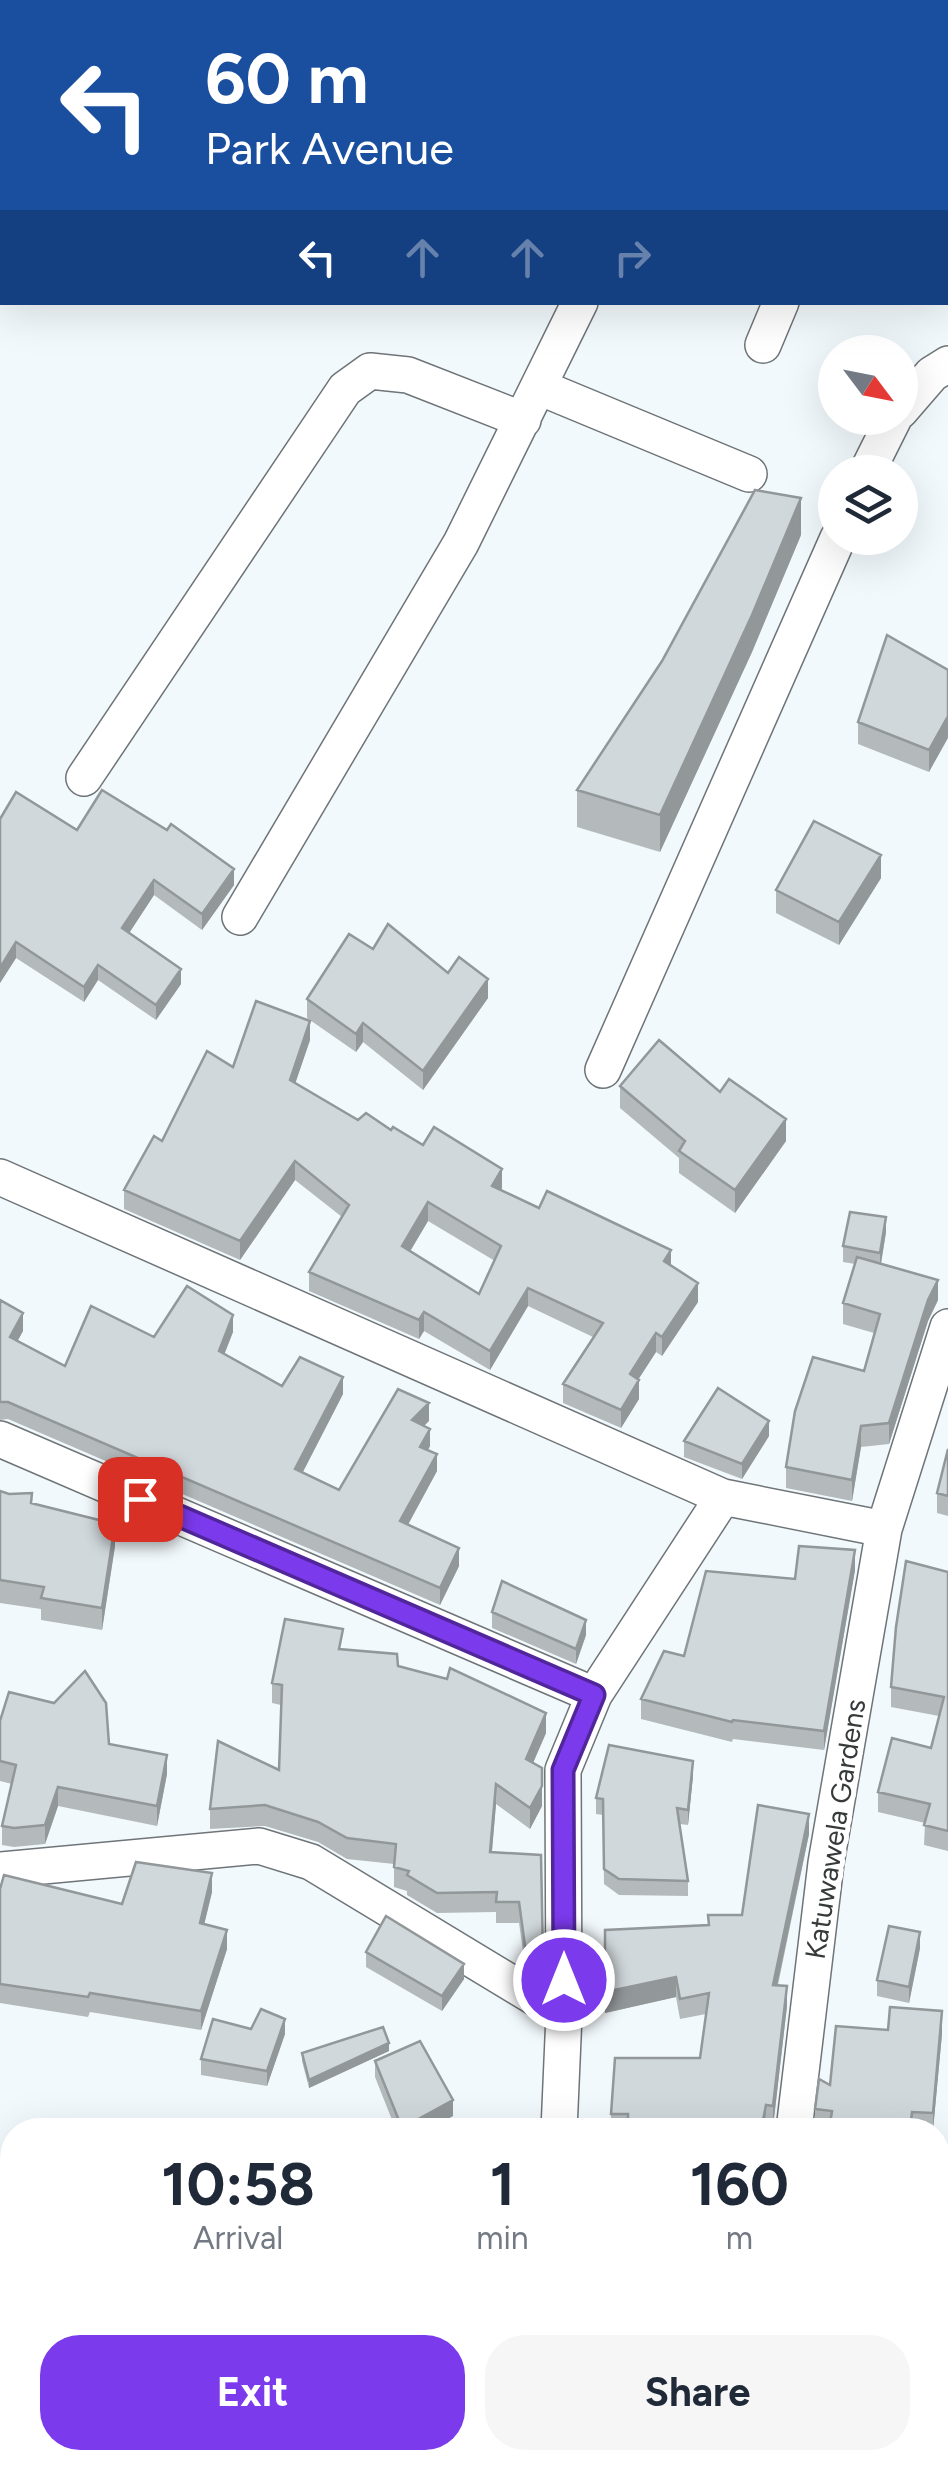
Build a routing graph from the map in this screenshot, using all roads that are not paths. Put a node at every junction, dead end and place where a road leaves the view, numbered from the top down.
1 (579, 305) edge
2 (780, 305) edge
3 (763, 345) dead end
4 (948, 364) edge
5 (539, 386) junction
6 (918, 390) edge
7 (524, 420) junction
8 (749, 474) dead end
9 (830, 555) edge
10 (84, 778) dead end
11 (240, 918) dead end
12 (603, 1070) dead end
13 (0, 1177) edge
14 (948, 1327) edge
15 (0, 1438) edge
16 (722, 1498) junction
17 (884, 1529) junction
18 (594, 1695) junction
19 (0, 1870) edge
20 (564, 2015) junction
21 (560, 2118) edge
22 (795, 2118) edge

1 - 5 street
2 - 3 street
4 - 6 street
5 - 7 street
5 - 8 street
7 - 10 street
7 - 11 street
9 - 12 street
13 - 16 street
14 - 17 street, Katuwawela Gardens
15 - 18 street
16 - 17 street
16 - 18 street
17 - 22 street, Katuwawela Gardens
18 - 20 street
19 - 20 street
20 - 21 street

